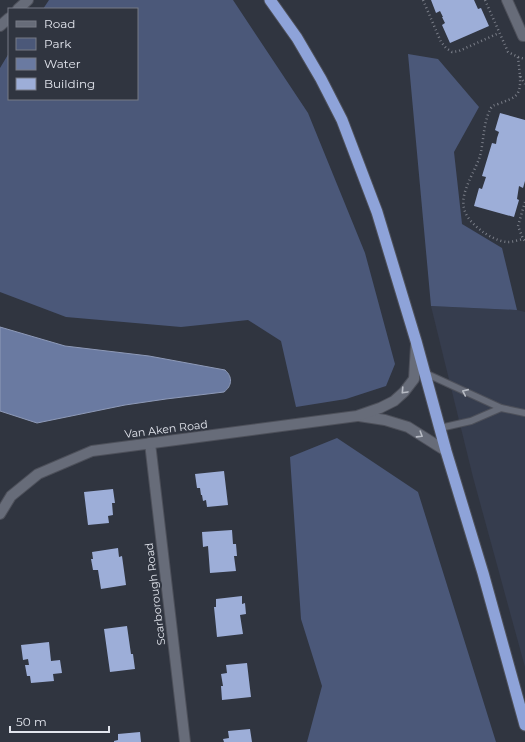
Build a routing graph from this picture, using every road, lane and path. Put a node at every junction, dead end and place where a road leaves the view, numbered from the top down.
1 (28, 0) edge
2 (270, 0) edge
3 (423, 0) edge
4 (485, 0) edge
5 (507, 0) edge
6 (19, 8) edge
7 (8, 19) edge
8 (0, 26) edge
9 (499, 33) junction
10 (525, 36) edge
11 (518, 57) junction
12 (525, 58) edge
13 (520, 76) junction
14 (525, 84) edge
15 (525, 202) edge
16 (524, 240) edge
17 (416, 341) junction
18 (425, 373) junction
19 (501, 408) junction
20 (525, 414) edge
21 (356, 416) junction
22 (440, 428) junction
23 (150, 443) junction
24 (446, 451) junction
25 (0, 514) edge
26 (525, 725) edge
27 (185, 742) edge

1 - 6 street
2 - 17 highway
3 - 9 path
4 - 9 path
5 - 10 street
7 - 8 street
9 - 11 path
11 - 12 path
11 - 13 path
13 - 14 path
13 - 16 path
15 - 16 path
17 - 18 highway
17 -> 21 street, Van Aken Road
19 -> 18 lane
18 - 22 highway
19 - 20 lane
19 - 22 lane
21 - 23 street, Van Aken Road
21 -> 24 street, Van Aken Road
22 - 24 highway
23 - 25 street, Van Aken Road
23 - 27 street, Scarborough Road
24 - 26 highway

